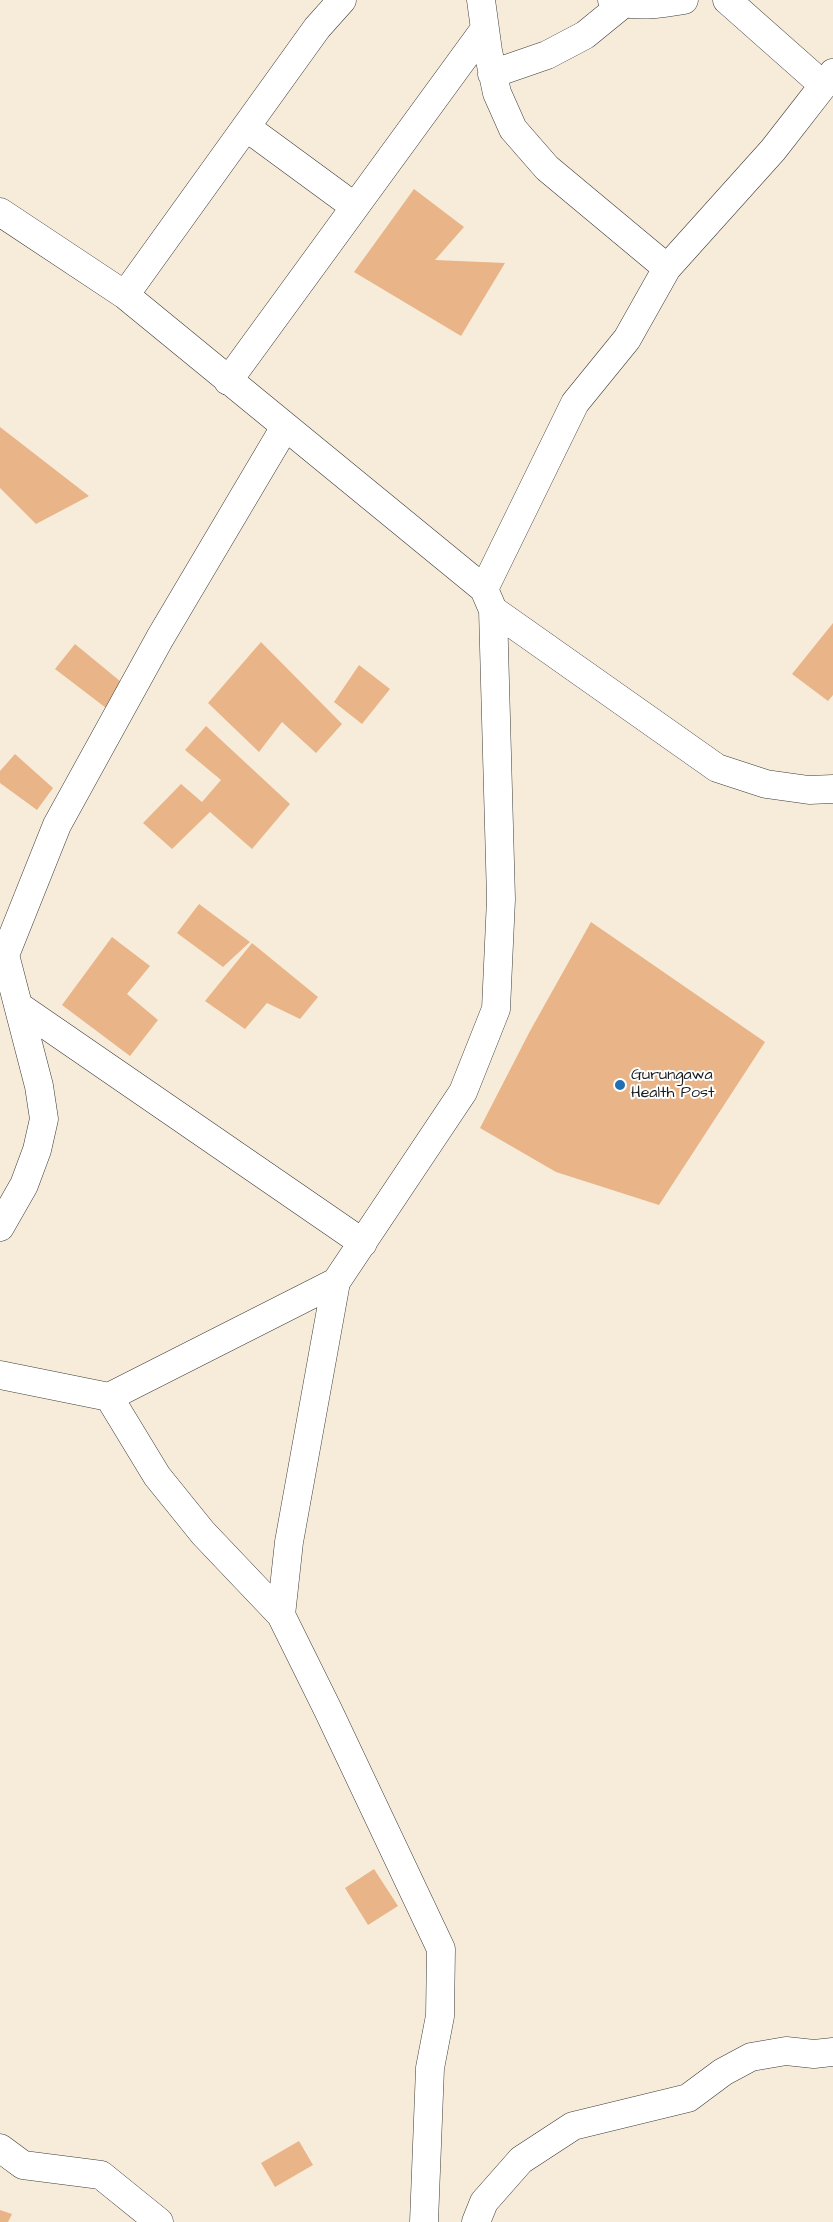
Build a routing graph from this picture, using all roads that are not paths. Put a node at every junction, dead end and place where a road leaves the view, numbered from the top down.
1 (342, 0) edge
2 (481, 0) edge
3 (727, 0) edge
4 (670, 1) edge
5 (618, 2) edge
6 (484, 30) junction
7 (492, 74) junction
8 (828, 79) edge
9 (246, 127) junction
10 (355, 207) junction
11 (0, 212) edge
12 (667, 268) junction
13 (125, 295) junction
14 (228, 381) junction
15 (285, 427) junction
16 (489, 600) junction
17 (833, 790) edge
18 (2, 953) edge
19 (20, 1007) junction
20 (0, 1227) edge
21 (363, 1243) junction
22 (336, 1282) junction
23 (0, 1375) edge
24 (109, 1397) junction
25 (281, 1615) junction
26 (833, 2052) edge
27 (0, 2148) edge
28 (159, 2222) edge
29 (424, 2222) edge
30 (476, 2222) edge

1 - 9 street
2 - 6 street
3 - 8 street
4 - 5 street
5 - 7 street
6 - 7 street
6 - 10 street
7 - 12 street
8 - 12 street
9 - 10 street
9 - 13 street
10 - 14 street
11 - 13 street
12 - 16 street
13 - 14 street
14 - 15 street
15 - 16 street
15 - 18 street
16 - 17 street
16 - 21 street
18 - 19 street
19 - 20 street
19 - 21 street
21 - 22 street
22 - 24 street
22 - 25 street
23 - 24 street
24 - 25 street
25 - 29 street
26 - 30 street
27 - 28 street

